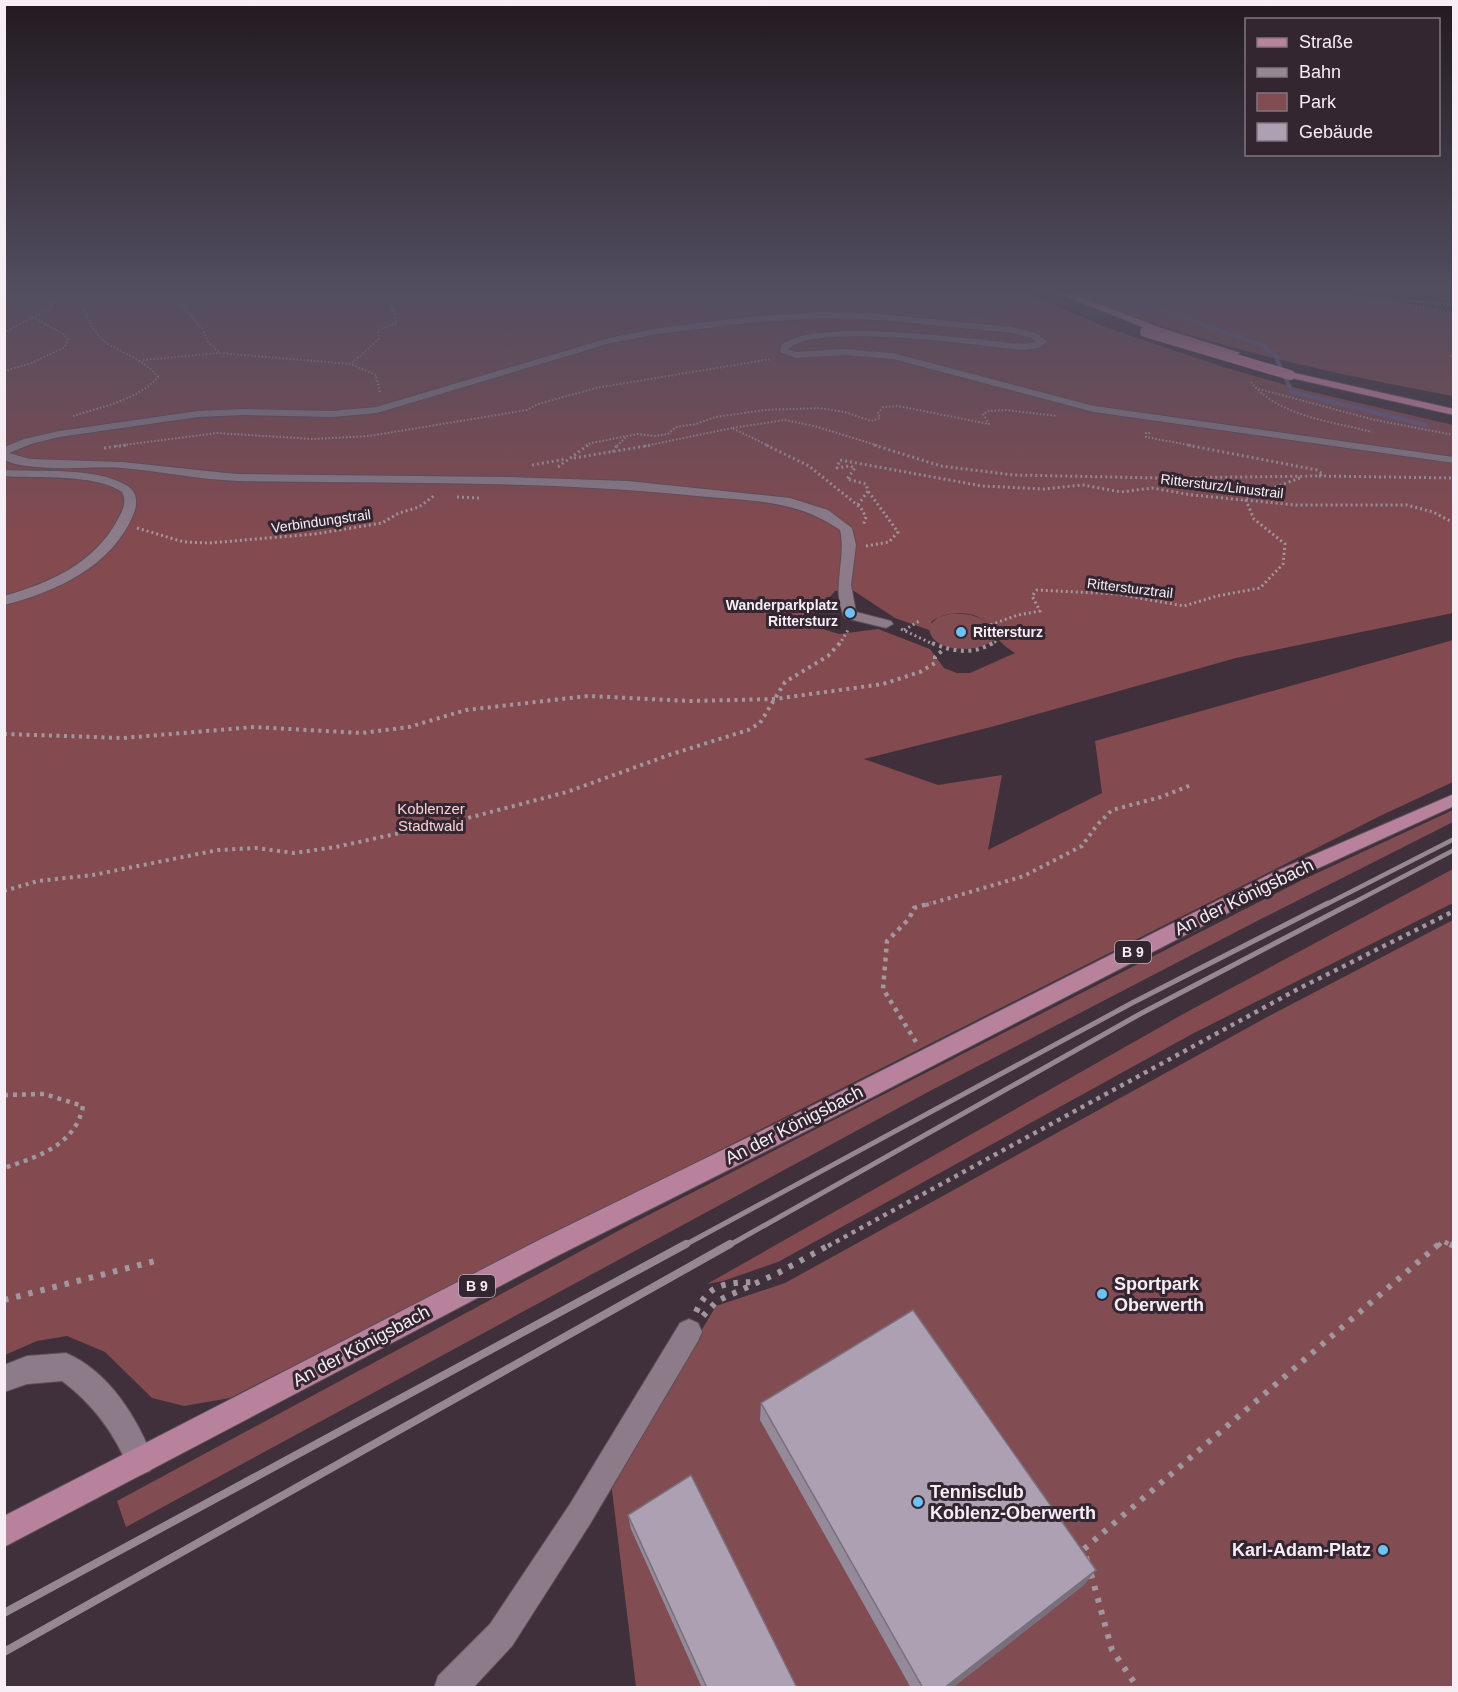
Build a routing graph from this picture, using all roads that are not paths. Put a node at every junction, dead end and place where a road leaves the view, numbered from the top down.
1 (504, 373) edge
2 (957, 373) edge
3 (1284, 373) edge
4 (1314, 373) edge
5 (1454, 404) edge
6 (1454, 412) edge
7 (4, 453) edge
8 (1454, 460) edge
9 (4, 472) edge
10 (4, 601) edge
11 (886, 624) dead end
12 (1454, 799) edge
13 (688, 1332) road end
14 (4, 1379) edge
15 (140, 1461) junction
16 (4, 1532) edge
17 (450, 1688) edge

1 - 7 street
2 - 8 street
3 - 6 highway, bridge
4 - 5 highway
7 - 11 street
9 - 10 street
12 - 15 main road, An der Königsbach / B 9
13 - 17 street
14 - 15 street
15 - 16 main road, An der Königsbach / B 9

